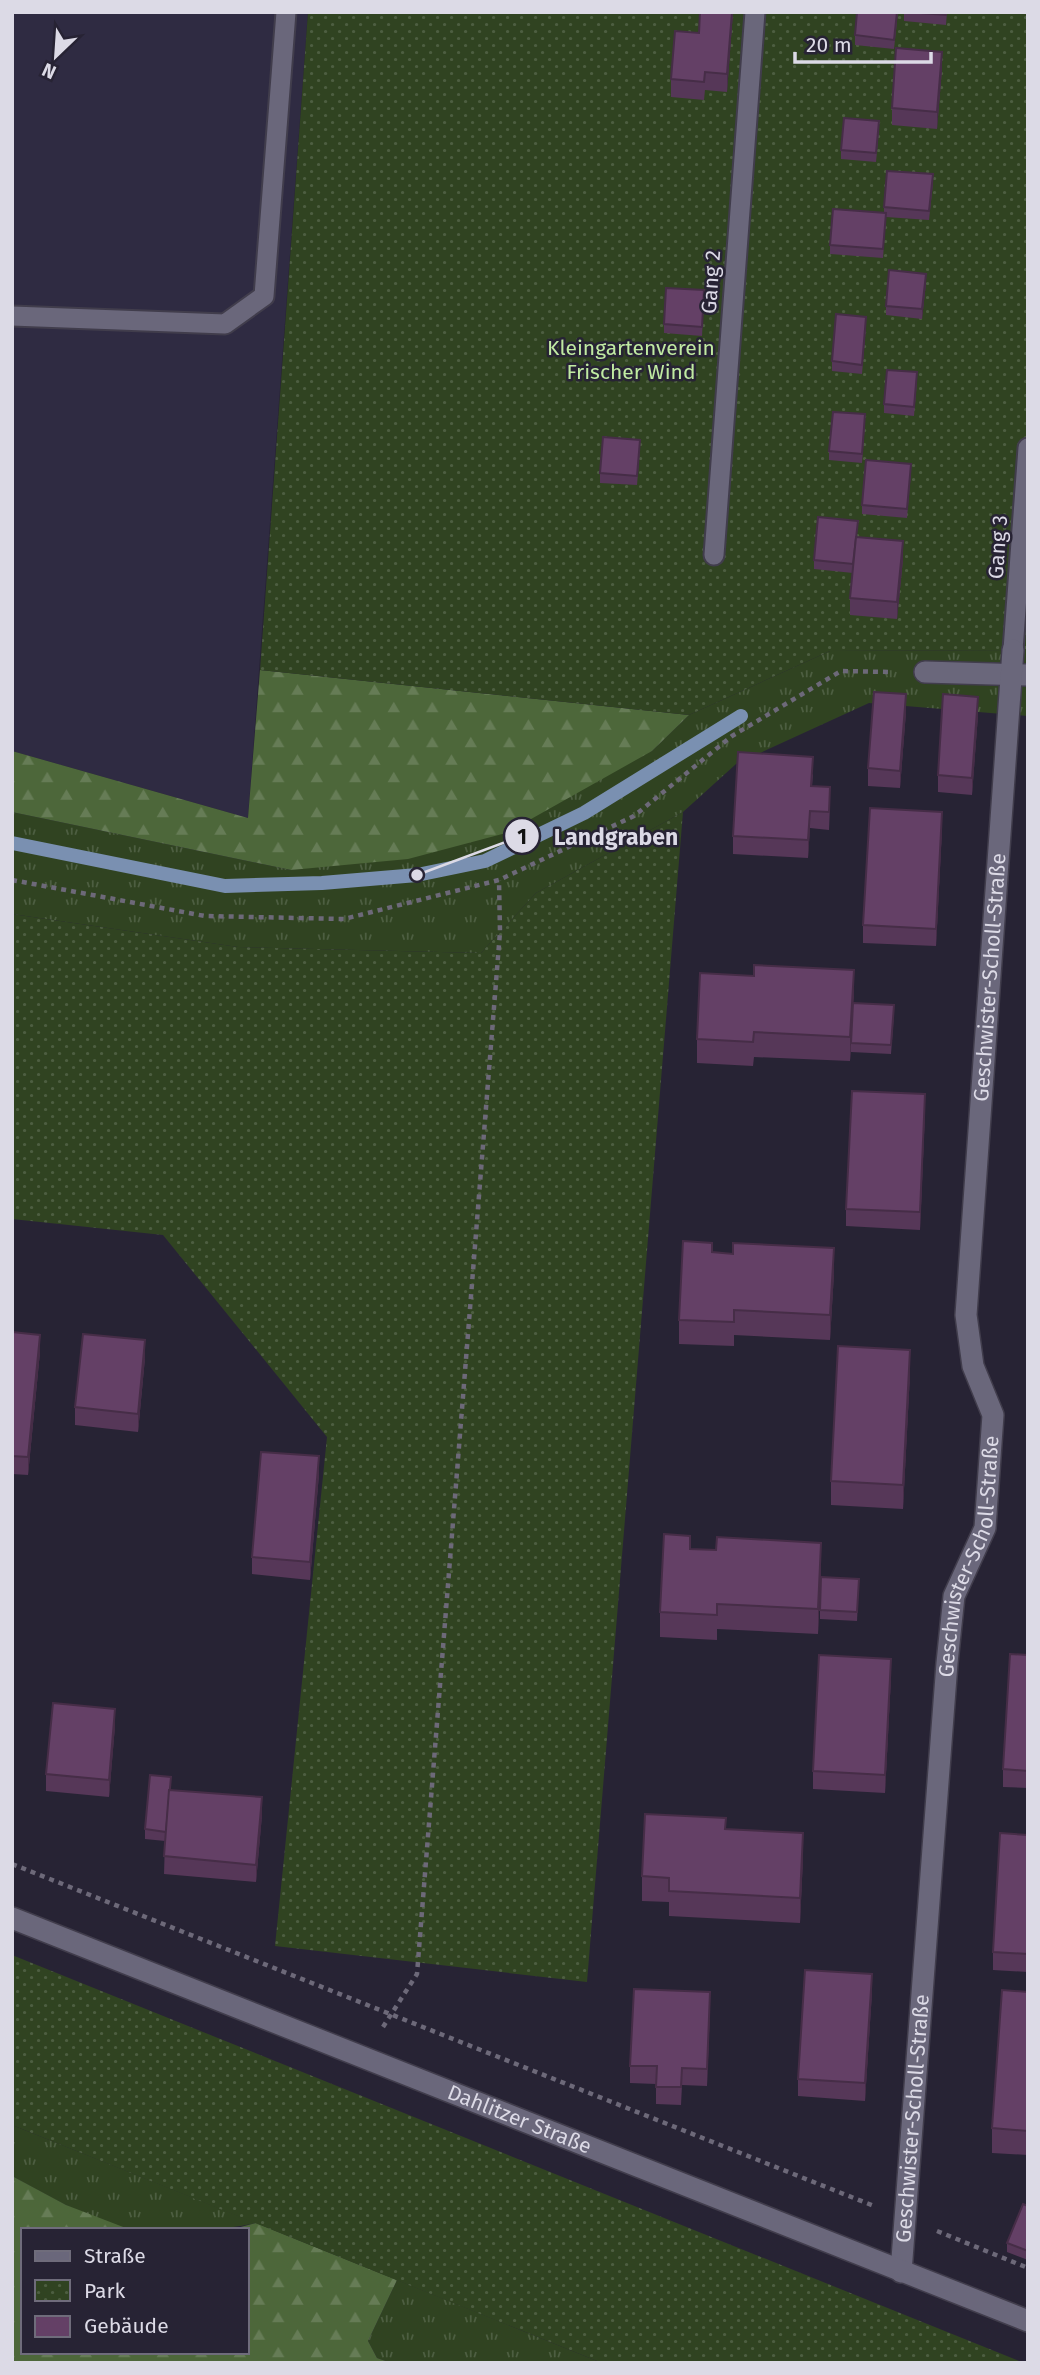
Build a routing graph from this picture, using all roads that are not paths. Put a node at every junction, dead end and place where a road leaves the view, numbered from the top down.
1 (286, 12) edge
2 (755, 12) edge
3 (12, 316) edge
4 (1028, 448) edge
5 (713, 555) dead end
6 (1013, 650) joint
7 (925, 672) road end
8 (1019, 676) edge
9 (12, 1918) edge
10 (901, 2272) junction
11 (1028, 2321) edge

1 - 3 lane
2 - 5 lane, Gang 2
4 - 6 lane, Gang 3
6 - 8 street, Geschwister-Scholl-Straße
7 - 8 street
8 - 10 street, Geschwister-Scholl-Straße
9 - 10 street, Dahlitzer Straße
10 - 11 street, Dahlitzer Straße

